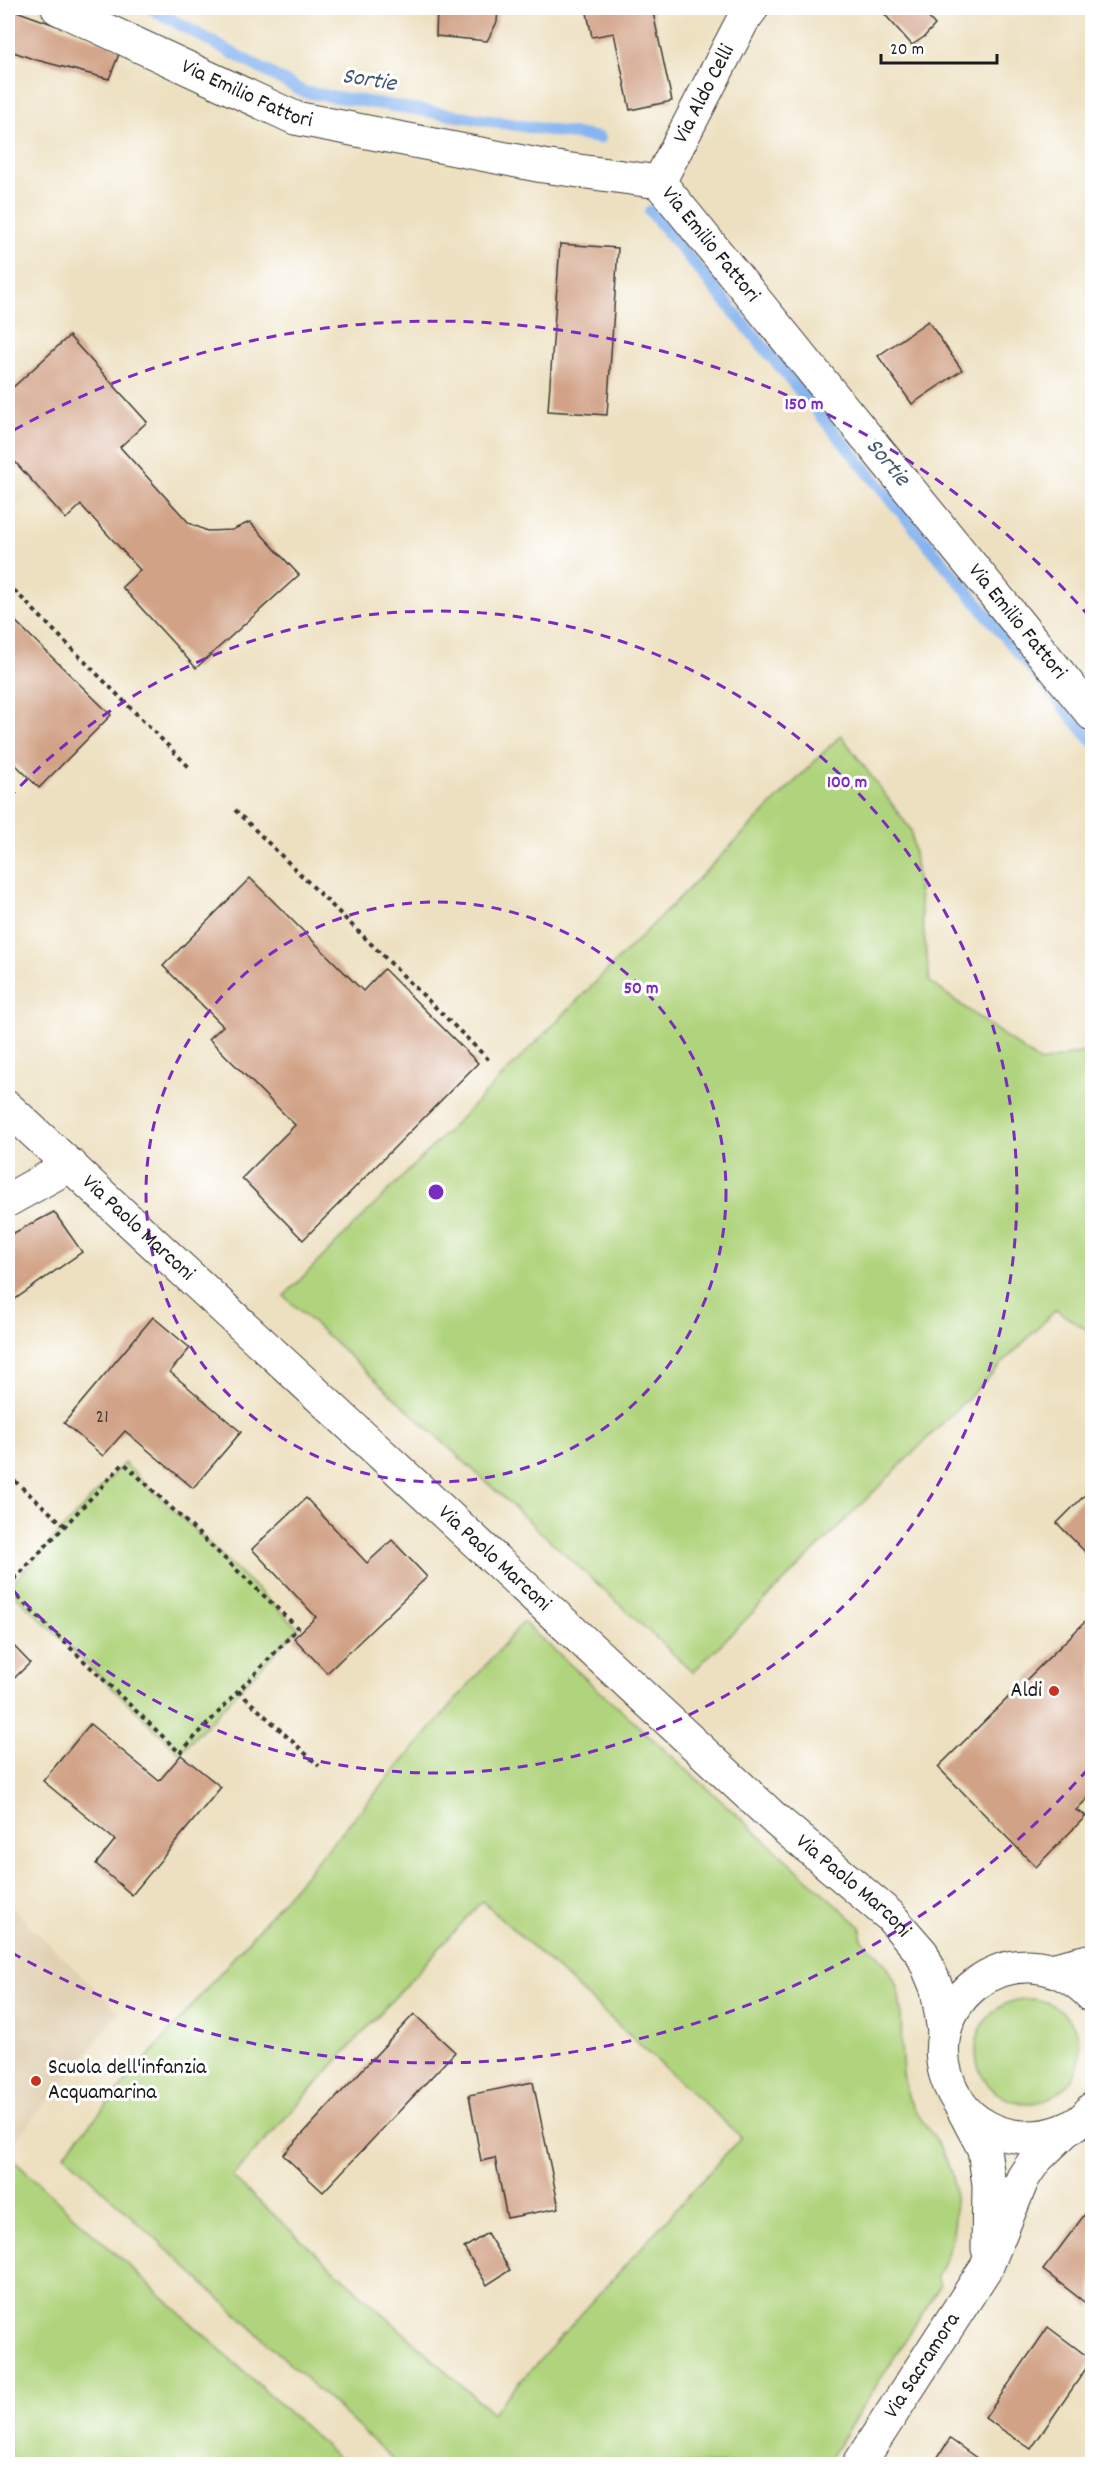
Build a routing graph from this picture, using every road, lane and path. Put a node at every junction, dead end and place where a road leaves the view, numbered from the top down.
1 (58, 8) edge
2 (752, 8) edge
3 (659, 182) junction
4 (8, 584) edge
5 (1092, 714) edge
6 (189, 767) dead end
7 (235, 810) dead end
8 (491, 1062) dead end
9 (8, 1108) edge
10 (71, 1165) junction
11 (8, 1200) edge
12 (8, 1475) edge
13 (64, 1525) junction
14 (8, 1587) edge
15 (238, 1691) junction
16 (319, 1766) dead end
17 (1092, 1960) edge
18 (1055, 1969) junction
19 (1092, 1996) edge
20 (944, 2031) junction
21 (961, 2106) junction
22 (1092, 2109) edge
23 (1079, 2130) edge
24 (987, 2266) junction
25 (859, 2464) edge

1 - 3 street, Via Emilio Fattori
2 - 3 street, Via Aldo Celli
3 - 5 street, Via Emilio Fattori
4 - 6 path
7 - 8 path
9 - 10 street, Via Paolo Marconi
10 - 11 street
10 - 20 street, Via Paolo Marconi
12 - 13 path
13 - 14 path
13 - 15 path
14 - 15 path
15 - 16 path
17 - 18 street
18 - 19 street
18 - 20 street
20 - 21 street
21 - 23 street
21 - 24 street
22 - 23 street, Via Sacramora
23 - 24 street, Via Sacramora
24 - 25 street, Via Sacramora

